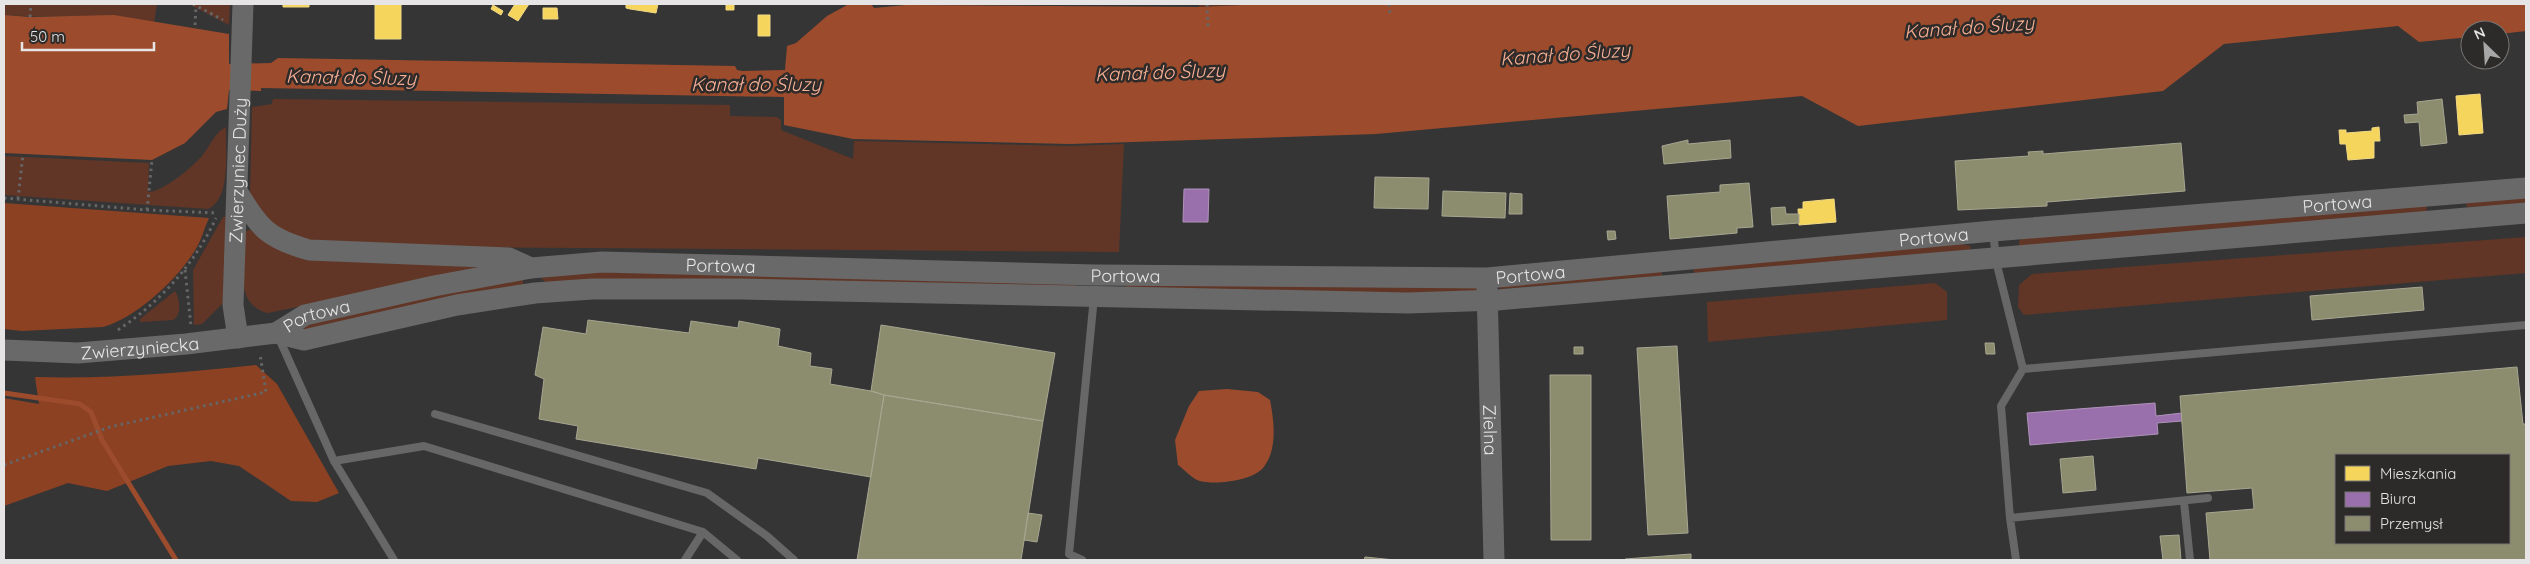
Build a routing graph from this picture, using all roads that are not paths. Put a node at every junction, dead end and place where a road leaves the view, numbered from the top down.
1 (242, 4) edge
2 (2526, 188) edge
3 (238, 193) junction
4 (2447, 195) junction
5 (2526, 212) edge
6 (2449, 219) junction
7 (1993, 231) junction
8 (1996, 259) junction
9 (1675, 260) junction
10 (531, 268) junction
11 (1487, 278) junction
12 (1677, 285) junction
13 (1094, 286) junction
14 (535, 293) junction
15 (1488, 301) junction
16 (2526, 325) edge
17 (276, 333) junction
18 (238, 338) junction
19 (4, 350) edge
20 (2023, 369) junction
21 (435, 414) dead end
22 (334, 461) junction
23 (2208, 498) dead end
24 (2184, 502) junction
25 (2010, 518) junction
26 (703, 532) junction
27 (394, 560) edge
28 (685, 560) edge
29 (737, 560) edge
30 (794, 560) edge
31 (1082, 560) edge
32 (1494, 560) edge
33 (2016, 560) edge
34 (2190, 560) edge

1 - 3 street, Zwierzyniec Duży
2 - 4 street, Portowa
3 - 10 street
3 - 18 street, Zwierzyniec Duży
4 - 6 street
4 - 7 street, Portowa
5 - 6 street, Portowa
6 - 8 street, Portowa
7 - 8 lane
7 - 9 street, Portowa
8 - 12 street, Portowa
8 - 20 lane
9 - 11 street, Portowa
9 - 12 street
10 - 13 street, Portowa
10 - 14 street
10 - 17 street, Portowa
11 - 13 street, Portowa
11 - 15 street, Zielna
12 - 15 street, Portowa
13 - 14 street, Portowa
13 - 15 street, Portowa
13 - 31 lane
14 - 17 street, Portowa
15 - 32 street, Zielna
16 - 20 lane
17 - 18 street, Zwierzyniecka
17 - 22 lane
18 - 19 street, Zwierzyniecka
20 - 25 lane
21 - 30 lane
22 - 26 lane
22 - 27 lane
23 - 24 lane
24 - 25 lane
24 - 34 lane
25 - 33 lane
26 - 28 lane
26 - 29 lane

